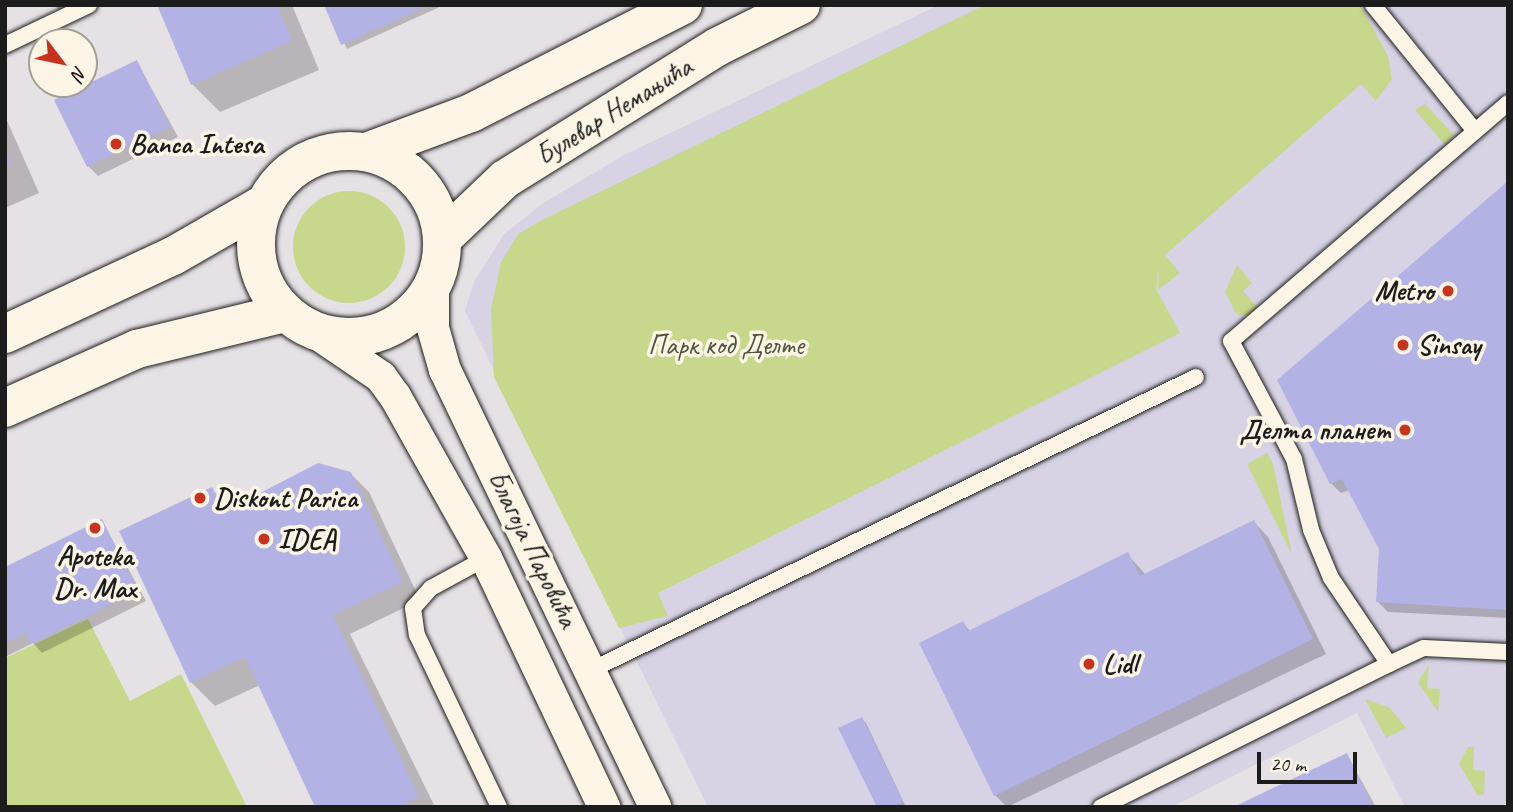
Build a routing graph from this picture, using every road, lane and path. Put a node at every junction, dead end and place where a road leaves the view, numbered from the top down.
1 (89, 5) edge
2 (683, 5) edge
3 (801, 5) edge
4 (1373, 5) edge
5 (642, 14) edge
6 (5, 45) edge
7 (1508, 103) edge
8 (1475, 131) junction
9 (366, 152) junction
10 (265, 203) junction
11 (442, 239) junction
12 (433, 286) junction
13 (300, 323) junction
14 (5, 334) edge
15 (1196, 377) dead end
16 (5, 408) edge
17 (486, 558) junction
18 (1508, 652) edge
19 (1389, 664) junction
20 (591, 670) junction
21 (499, 807) edge
22 (604, 807) edge
23 (655, 807) edge
24 (1101, 807) edge

1 - 6 lane
2 - 5 street, Булевар Немањића
3 - 11 street, Булевар Немањића
4 - 8 lane
5 - 9 street, Булевар Немањића
7 - 8 lane
8 - 19 lane
9 - 10 street
9 - 11 street
10 - 13 street
10 - 14 street
11 - 12 street
12 - 13 street
12 - 20 street, Благоја Паровића
13 - 16 street
13 - 17 street, Благоја Паровића
15 - 20 lane
17 - 21 lane
17 - 22 street, Благоја Паровића
18 - 19 lane
19 - 24 lane
20 - 23 street, Благоја Паровића

